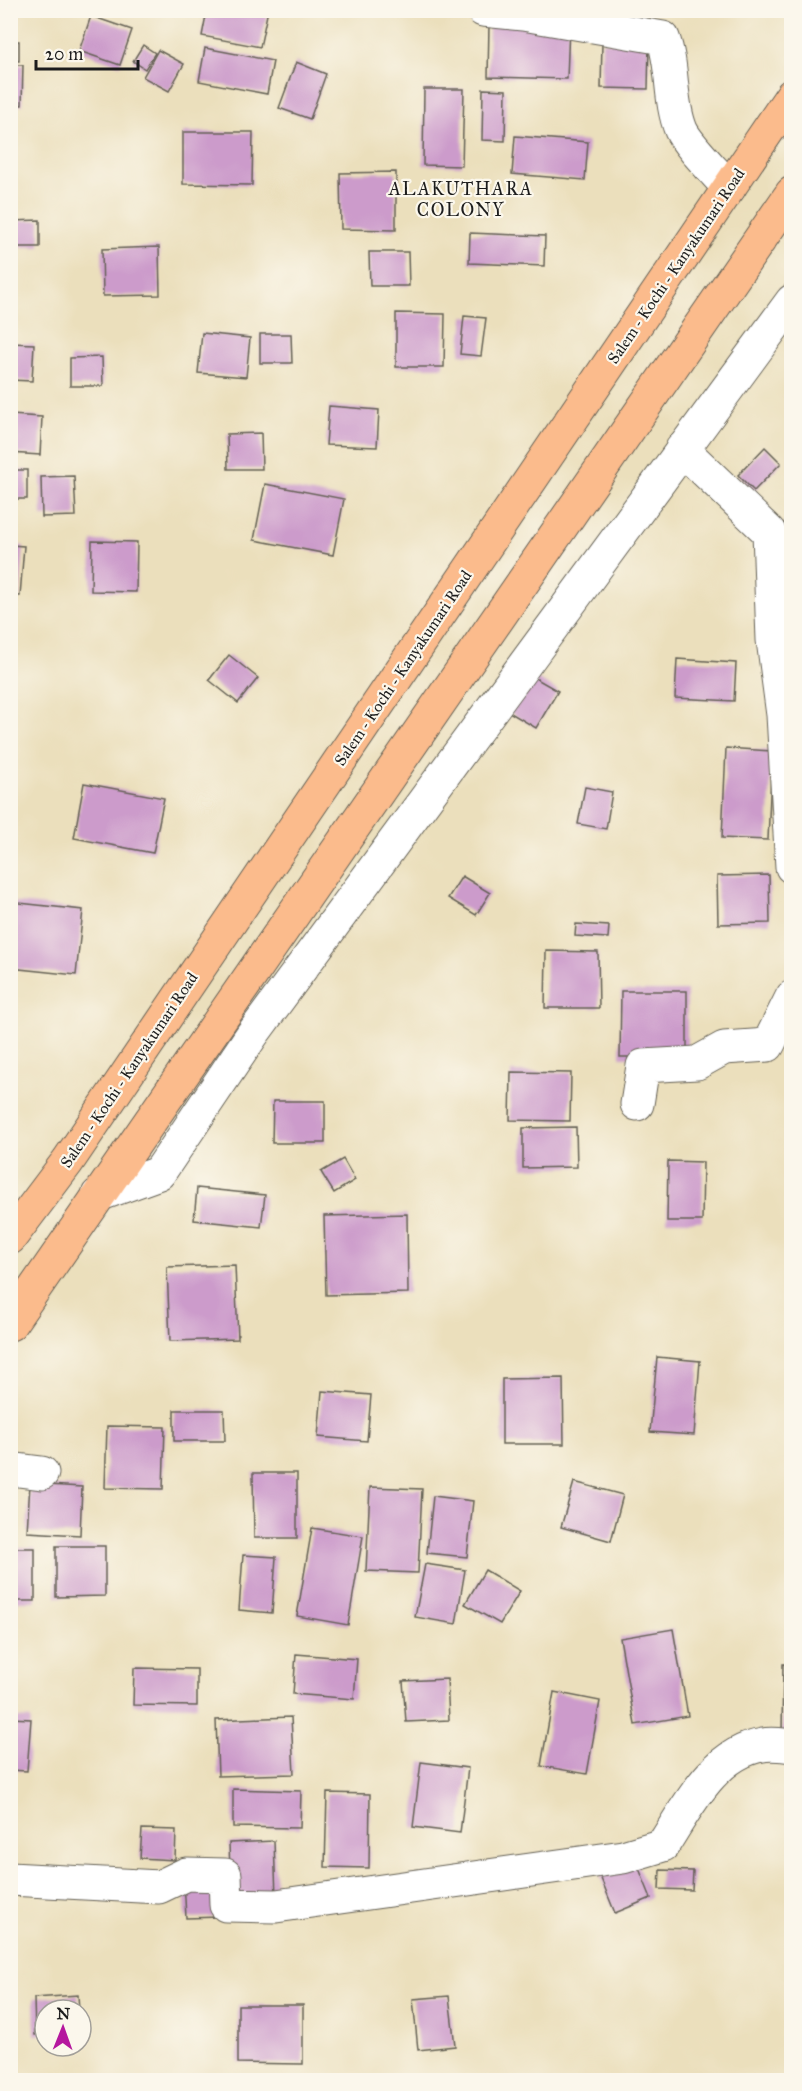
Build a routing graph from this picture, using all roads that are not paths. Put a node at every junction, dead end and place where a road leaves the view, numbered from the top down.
1 (483, 10) edge
2 (792, 95) edge
3 (729, 188) junction
4 (792, 193) edge
5 (792, 302) edge
6 (682, 448) junction
7 (792, 867) edge
8 (792, 997) edge
9 (637, 1104) dead end
10 (98, 1196) junction
11 (10, 1238) edge
12 (10, 1324) edge
13 (10, 1469) edge
14 (42, 1473) dead end
15 (792, 1746) edge
16 (10, 1879) edge

1 - 3 street
2 - 3 highway, Salem - Kochi - Kanyakumari Road
3 - 11 highway, Salem - Kochi - Kanyakumari Road
4 - 10 highway
5 - 6 street
6 - 7 street
6 - 10 street
8 - 9 street
10 - 12 highway
13 - 14 street
15 - 16 street

